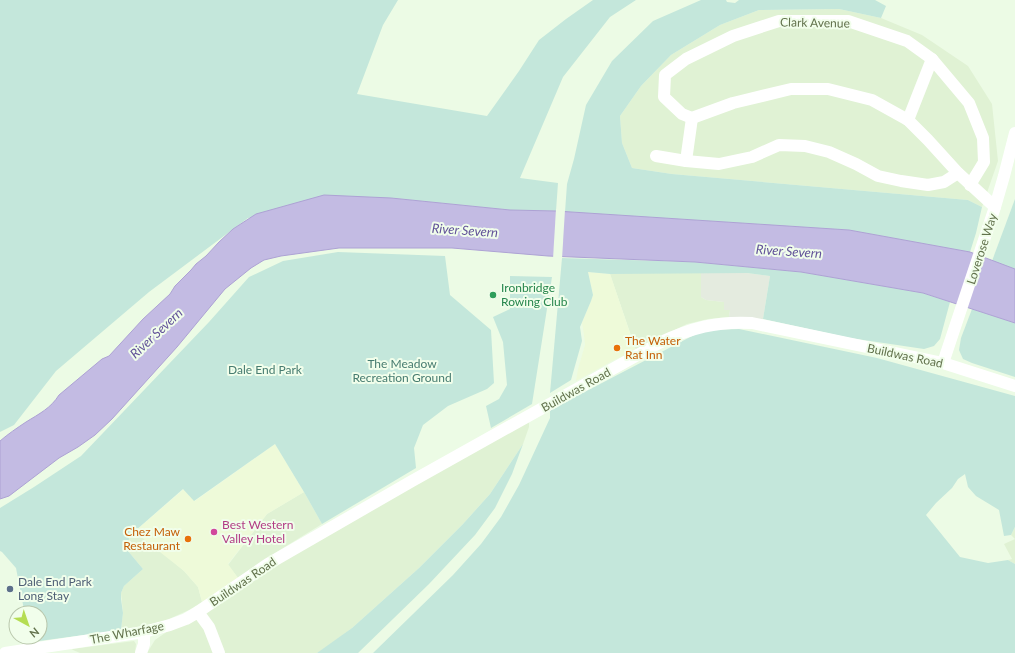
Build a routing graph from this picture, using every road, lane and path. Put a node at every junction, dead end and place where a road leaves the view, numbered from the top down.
1 (932, 59) junction
2 (692, 118) junction
3 (908, 120) junction
4 (1015, 133) edge
5 (656, 156) dead end
6 (686, 161) junction
7 (958, 173) junction
8 (970, 185) junction
9 (995, 207) junction
10 (943, 363) junction
11 (1015, 386) edge
12 (198, 612) junction
13 (144, 632) junction
14 (5, 653) edge
15 (141, 653) edge
16 (219, 653) edge

1 - 2 street, Clark Avenue
1 - 3 street
1 - 8 street, Clark Avenue
2 - 3 street
2 - 6 street
3 - 7 street
4 - 9 street, Loverose Way
5 - 6 street
6 - 7 street
7 - 8 street
8 - 9 street
9 - 10 street, Loverose Way
10 - 11 street, Buildwas Road
10 - 12 street, Buildwas Road
12 - 13 street, The Wharfage
12 - 16 street
13 - 14 street, The Wharfage
13 - 15 street

